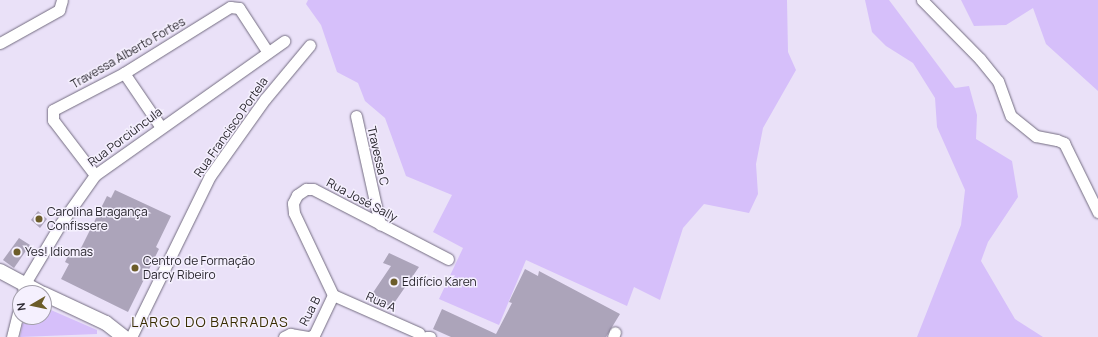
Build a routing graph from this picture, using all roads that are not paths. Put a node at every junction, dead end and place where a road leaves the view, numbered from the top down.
1 (62, 0) edge
2 (922, 0) edge
3 (284, 41) dead end
4 (0, 42) edge
5 (310, 45) dead end
6 (267, 52) junction
7 (124, 73) junction
8 (356, 116) dead end
9 (160, 126) junction
10 (94, 175) junction
11 (1098, 212) edge
12 (380, 224) junction
13 (448, 259) dead end
14 (0, 271) edge
15 (19, 285) edge
16 (26, 285) edge
17 (333, 295) junction
18 (52, 298) edge
19 (15, 325) edge
20 (425, 336) edge
21 (12, 337) edge
22 (124, 337) edge
23 (131, 337) edge
24 (284, 337) edge
25 (308, 337) edge

1 - 4 street
2 - 11 street
3 - 6 street, Rua Porciúncula
5 - 23 street, Rua Francisco Portela
6 - 7 street, Travessa Alberto Fortes
6 - 9 street, Rua Porciúncula
7 - 9 street
7 - 10 street, Travessa Alberto Fortes
8 - 12 street, Travessa C
9 - 10 street, Rua Porciúncula
10 - 16 street, Rua Porciúncula
12 - 13 street, Rua José Sally
12 - 17 street, Rua José Sally
14 - 15 main road
17 - 20 street, Rua A
17 - 25 street, Rua B
18 - 22 main road
19 - 21 street
24 - 25 street, Rua B

